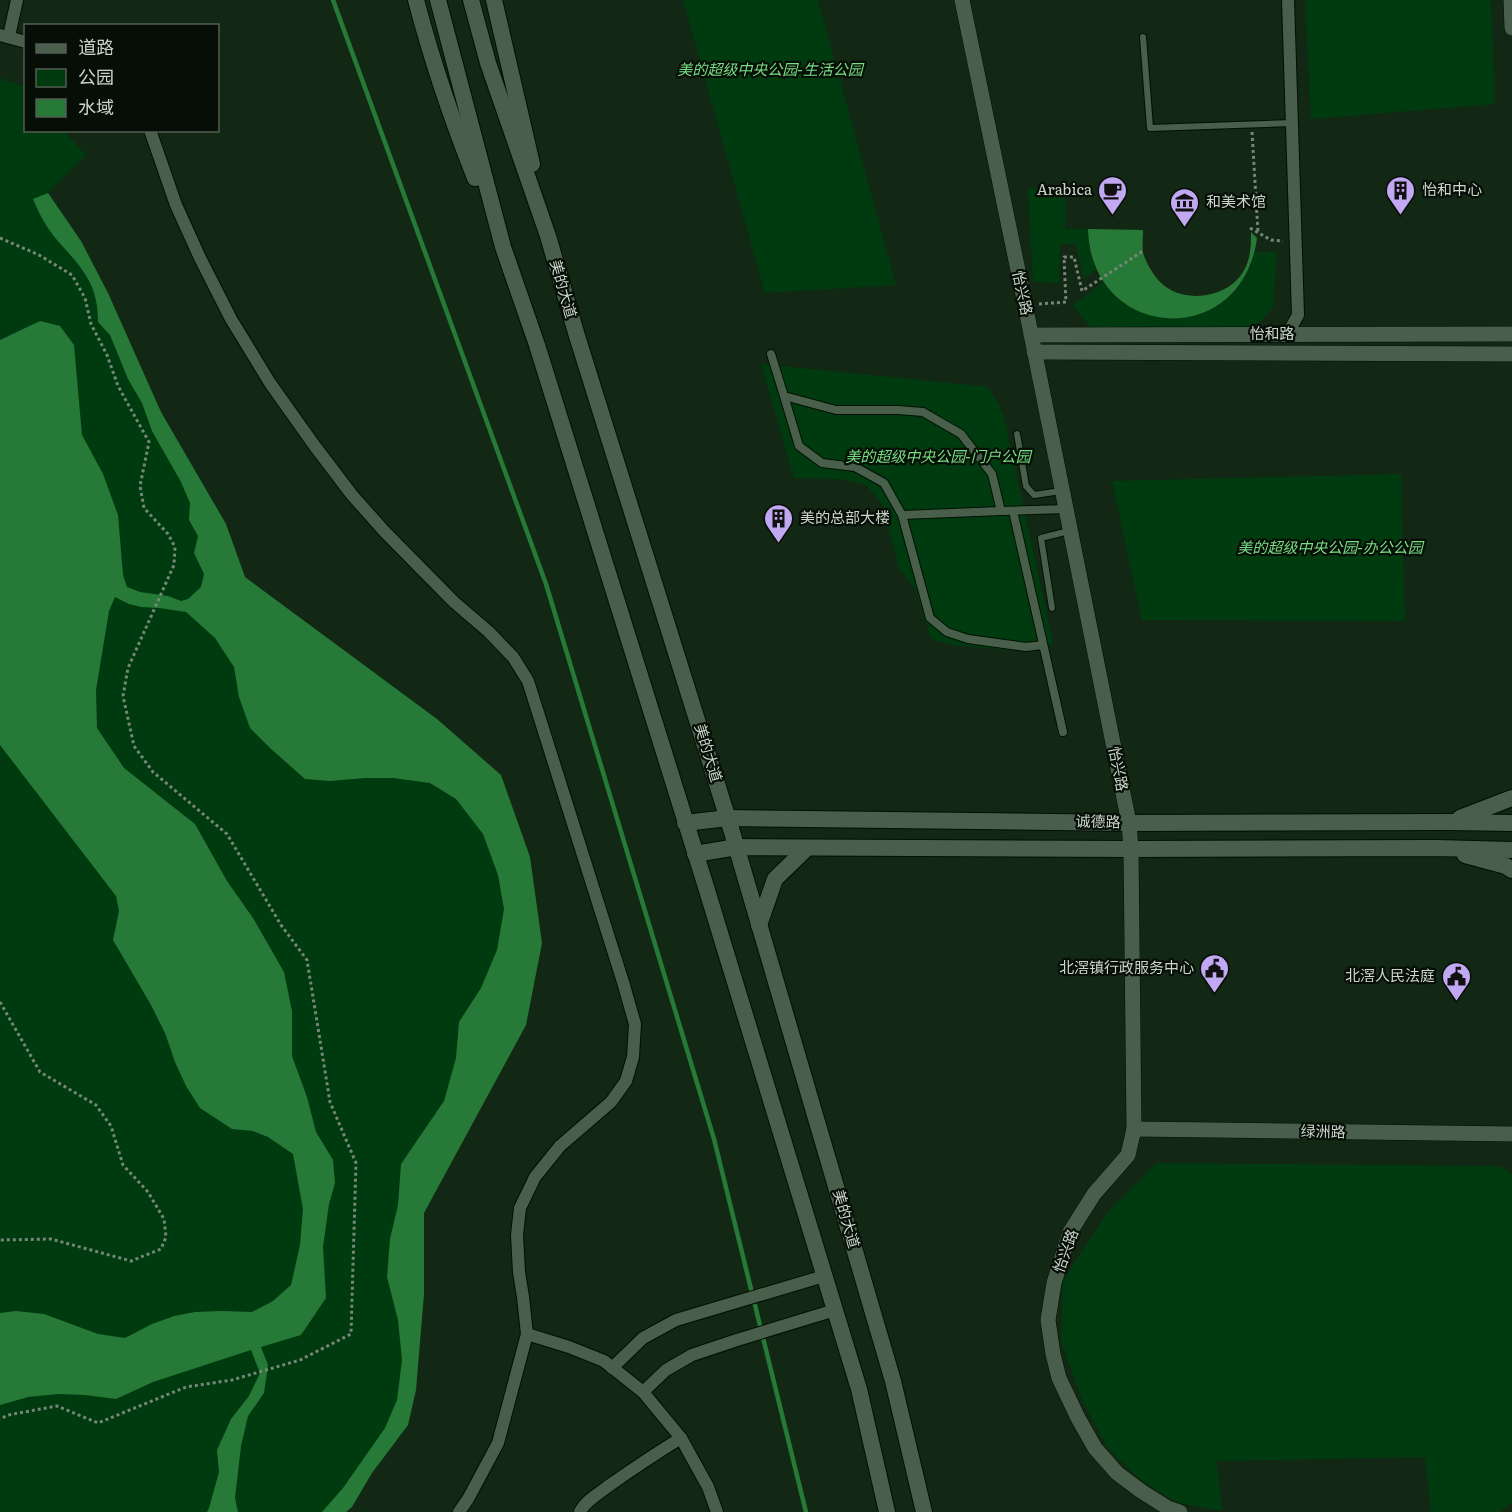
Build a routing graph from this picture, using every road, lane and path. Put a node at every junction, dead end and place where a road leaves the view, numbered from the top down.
1 (17, 0) edge
2 (416, 0) edge
3 (438, 0) edge
4 (471, 0) edge
5 (494, 0) edge
6 (962, 0) edge
7 (1288, 0) edge
8 (1511, 0) edge
9 (1512, 28) edge
10 (4, 36) edge
11 (1143, 38) dead end
12 (24, 41) edge
13 (1292, 123) junction
14 (1251, 124) junction
15 (151, 132) edge
16 (1250, 228) dead end
17 (1258, 232) junction
18 (548, 236) junction
19 (0, 238) edge
20 (1296, 242) junction
21 (502, 247) junction
22 (1143, 251) dead end
23 (1025, 304) junction
24 (1298, 315) junction
25 (1288, 333) junction
26 (1314, 334) junction
27 (1512, 334) edge
28 (1031, 335) junction
29 (1034, 352) junction
30 (771, 354) dead end
31 (1512, 354) edge
32 (784, 396) junction
33 (1017, 434) dead end
34 (1062, 491) junction
35 (1066, 509) junction
36 (1000, 511) junction
37 (1013, 511) junction
38 (902, 515) junction
39 (1070, 531) junction
40 (1052, 608) dead end
41 (1042, 645) junction
42 (1063, 732) dead end
43 (1512, 798) edge
44 (728, 818) junction
45 (685, 822) junction
46 (1450, 822) junction
47 (1129, 823) junction
48 (1512, 823) edge
49 (737, 847) junction
50 (807, 848) junction
51 (1436, 848) junction
52 (1131, 849) junction
53 (1512, 850) edge
54 (695, 854) junction
55 (1512, 870) edge
56 (759, 925) junction
57 (0, 1002) edge
58 (1134, 1129) junction
59 (1512, 1134) edge
60 (0, 1240) edge
61 (824, 1276) junction
62 (835, 1310) junction
63 (527, 1334) junction
64 (612, 1368) junction
65 (643, 1392) junction
66 (0, 1419) edge
67 (681, 1438) junction
68 (459, 1512) edge
69 (579, 1512) edge
70 (717, 1512) edge
71 (887, 1512) edge
72 (924, 1512) edge
73 (1180, 1512) edge

1 - 10 street
2 - 21 main road
3 - 21 main road
4 - 18 main road, 美的大道
5 - 18 main road
6 - 23 street, 怡兴路
7 - 13 street
8 - 9 street
10 - 12 street
11 - 14 lane
13 - 14 lane
13 - 20 street
14 - 17 path
15 - 63 street
16 - 17 path
17 - 20 path
18 - 44 main road, 美的大道
19 - 66 path
20 - 24 street
21 - 45 main road
22 - 23 path
23 - 28 street, 怡兴路
24 - 25 street
24 - 26 street
25 - 26 street, 怡和路
25 - 28 street, 怡和路
26 - 27 street, 怡和路
28 - 29 street, 怡兴路
29 - 31 street, 怡和路
29 - 34 street, 怡兴路
30 - 32 street
32 - 36 street
32 - 38 street
33 - 34 lane
34 - 35 street, 怡兴路
35 - 37 street
35 - 39 street, 怡兴路
36 - 37 street
36 - 38 street
37 - 41 street
38 - 41 street
39 - 40 lane
39 - 47 street, 怡兴路
41 - 42 street
43 - 46 main road
44 - 45 main road, 诚德路
44 - 47 main road, 诚德路
44 - 49 main road, 美的大道
45 - 54 main road
46 - 47 main road, 诚德路
46 - 48 main road, 诚德路
47 - 52 street, 怡兴路
49 - 50 main road, 诚德路
49 - 54 main road, 诚德路
49 - 56 main road, 美的大道
50 - 52 main road, 诚德路
50 - 56 main road
51 - 52 main road, 诚德路
51 - 53 main road, 诚德路
51 - 55 main road
52 - 58 street, 怡兴路
54 - 61 main road
56 - 72 main road, 美的大道
57 - 60 path
58 - 59 street, 绿洲路
58 - 73 street, 怡兴路
61 - 62 main road
61 - 64 street
62 - 65 street
62 - 71 main road
63 - 64 street
63 - 68 street
64 - 65 street
65 - 67 street
67 - 69 street
67 - 70 street

